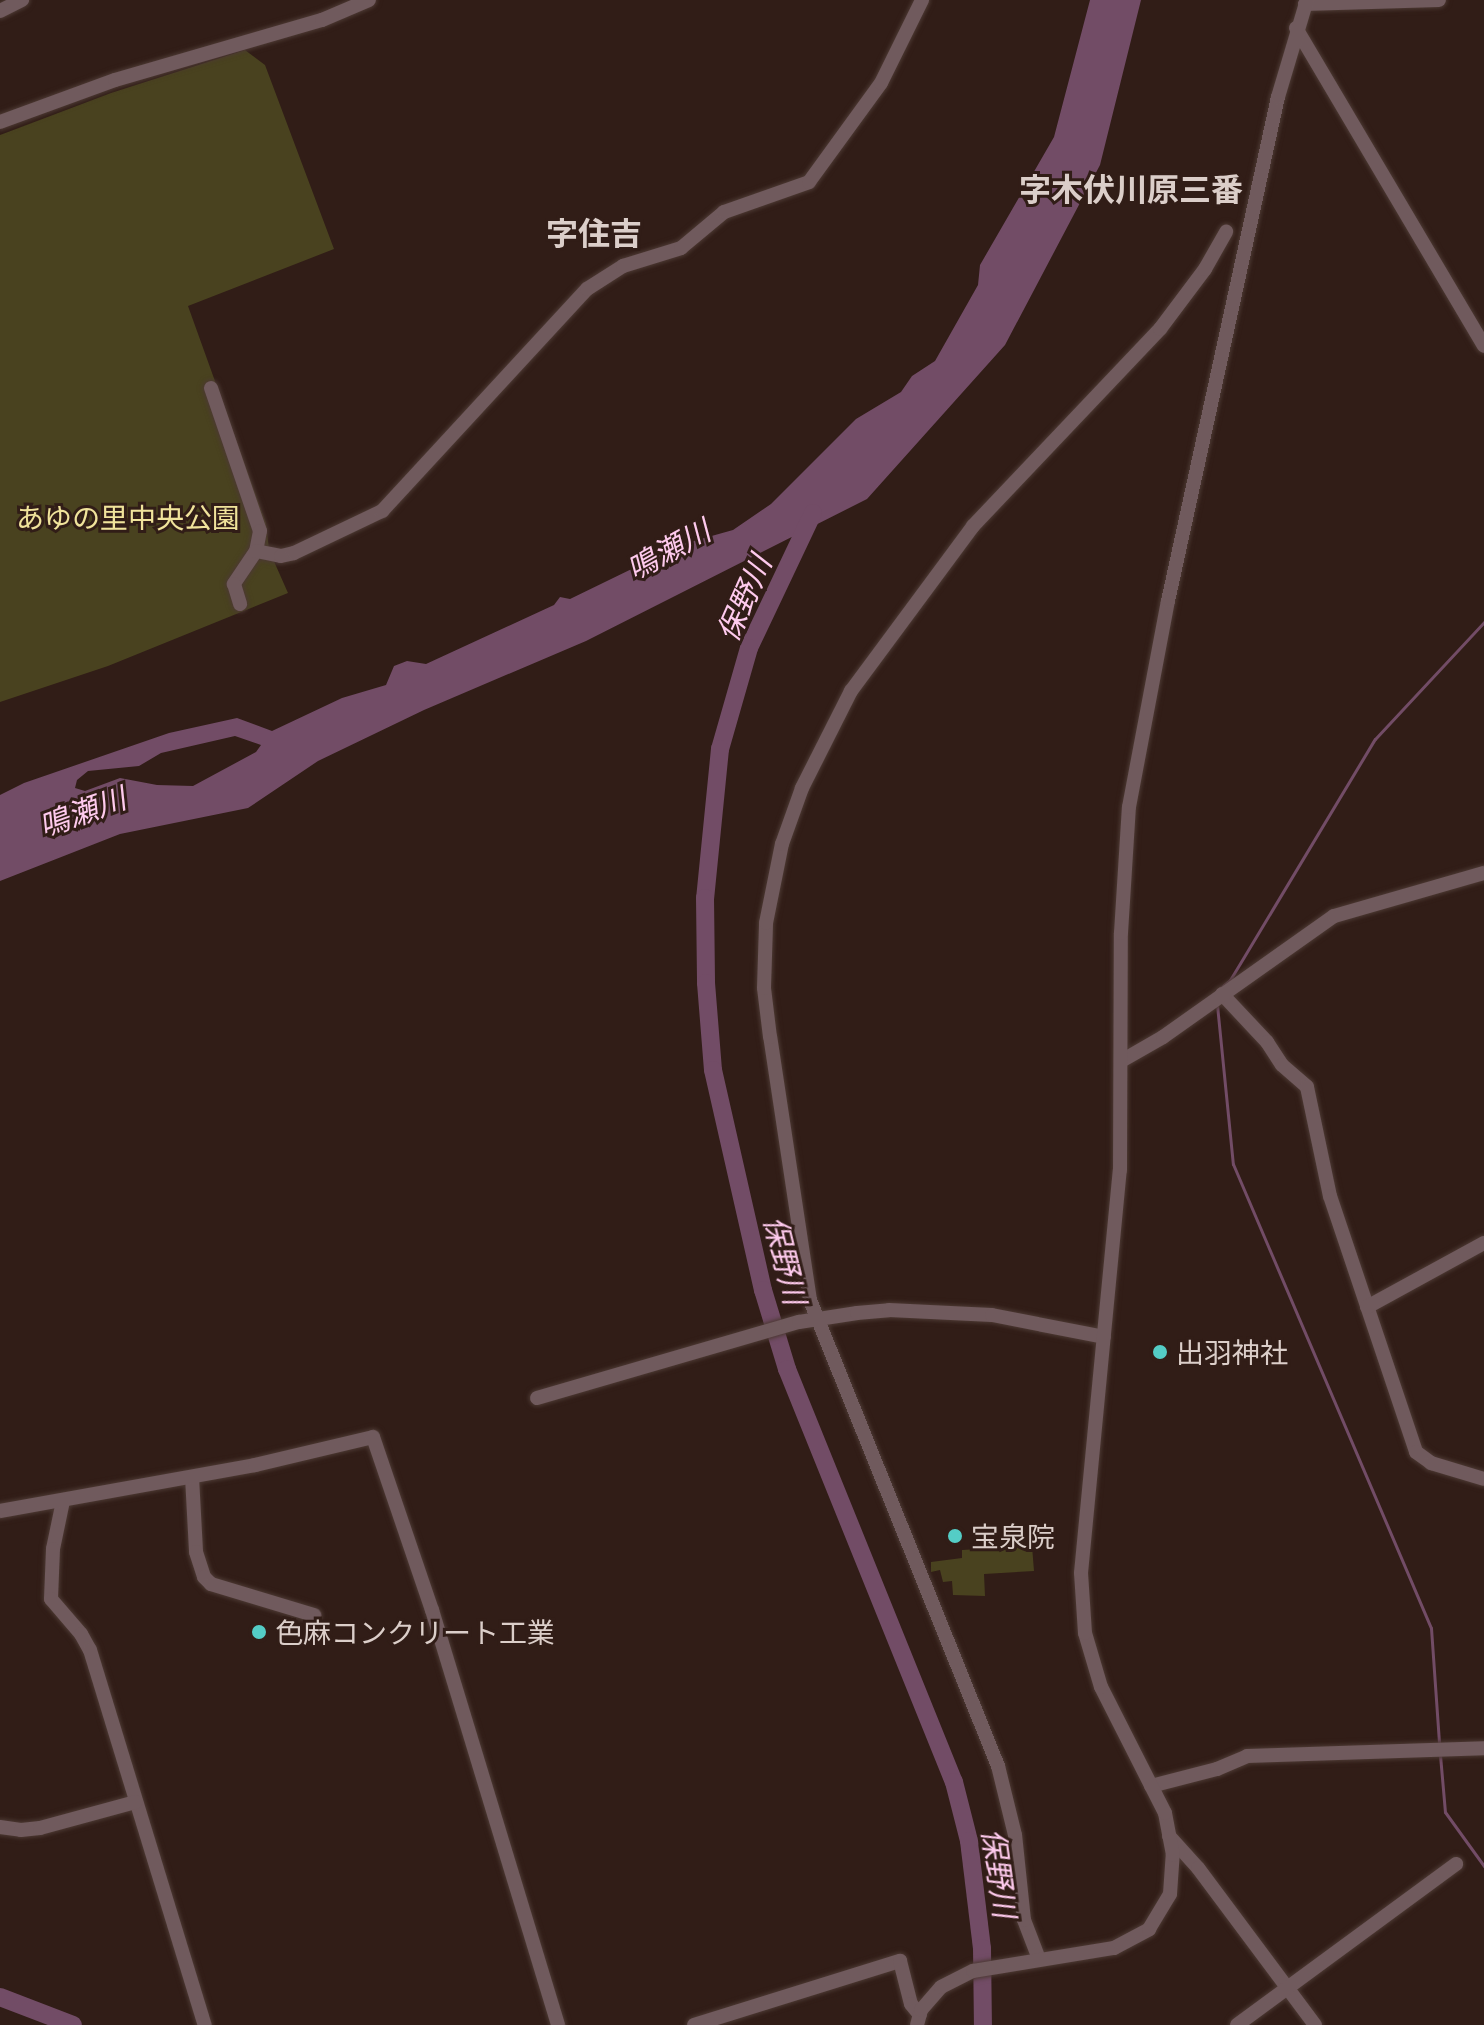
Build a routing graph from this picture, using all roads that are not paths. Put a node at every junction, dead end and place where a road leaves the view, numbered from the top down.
1 (22, 0) edge
2 (922, 0) edge
3 (1439, 0) edge
4 (360, 2) edge
5 (1306, 2) edge
6 (0, 11) edge
7 (1296, 28) junction
8 (0, 122) edge
9 (1226, 232) dead end
10 (1484, 346) edge
11 (211, 388) dead end
12 (256, 551) junction
13 (240, 604) dead end
14 (1484, 873) edge
15 (1218, 997) junction
16 (1123, 1060) junction
17 (1484, 1243) edge
18 (1367, 1307) junction
19 (817, 1319) junction
20 (1104, 1337) junction
21 (537, 1398) dead end
22 (192, 1477) junction
23 (1484, 1479) edge
24 (63, 1501) junction
25 (0, 1511) edge
26 (314, 1615) dead end
27 (1484, 1748) edge
28 (1151, 1786) junction
29 (136, 1802) junction
30 (0, 1827) edge
31 (1169, 1836) junction
32 (1456, 1864) dead end
33 (1039, 1959) junction
34 (1287, 1987) junction
35 (918, 2020) edge
36 (205, 2025) edge
37 (558, 2025) edge
38 (694, 2025) edge
39 (1237, 2025) edge
40 (1315, 2025) edge

1 - 6 street
2 - 12 street
3 - 5 street
4 - 8 street
5 - 7 street
7 - 10 street
7 - 16 street
9 - 19 street
11 - 12 street
12 - 13 street
14 - 15 street
15 - 16 street
15 - 18 street
16 - 20 street
17 - 18 street
18 - 23 street
19 - 20 street
19 - 21 street
19 - 33 street
20 - 28 street
22 - 24 street
22 - 26 street
22 - 37 street
24 - 25 street
24 - 29 street
27 - 28 street
28 - 31 street
29 - 30 street
29 - 36 street
31 - 33 street
31 - 34 street
32 - 34 street
33 - 35 street
34 - 39 street
34 - 40 street
35 - 38 street

